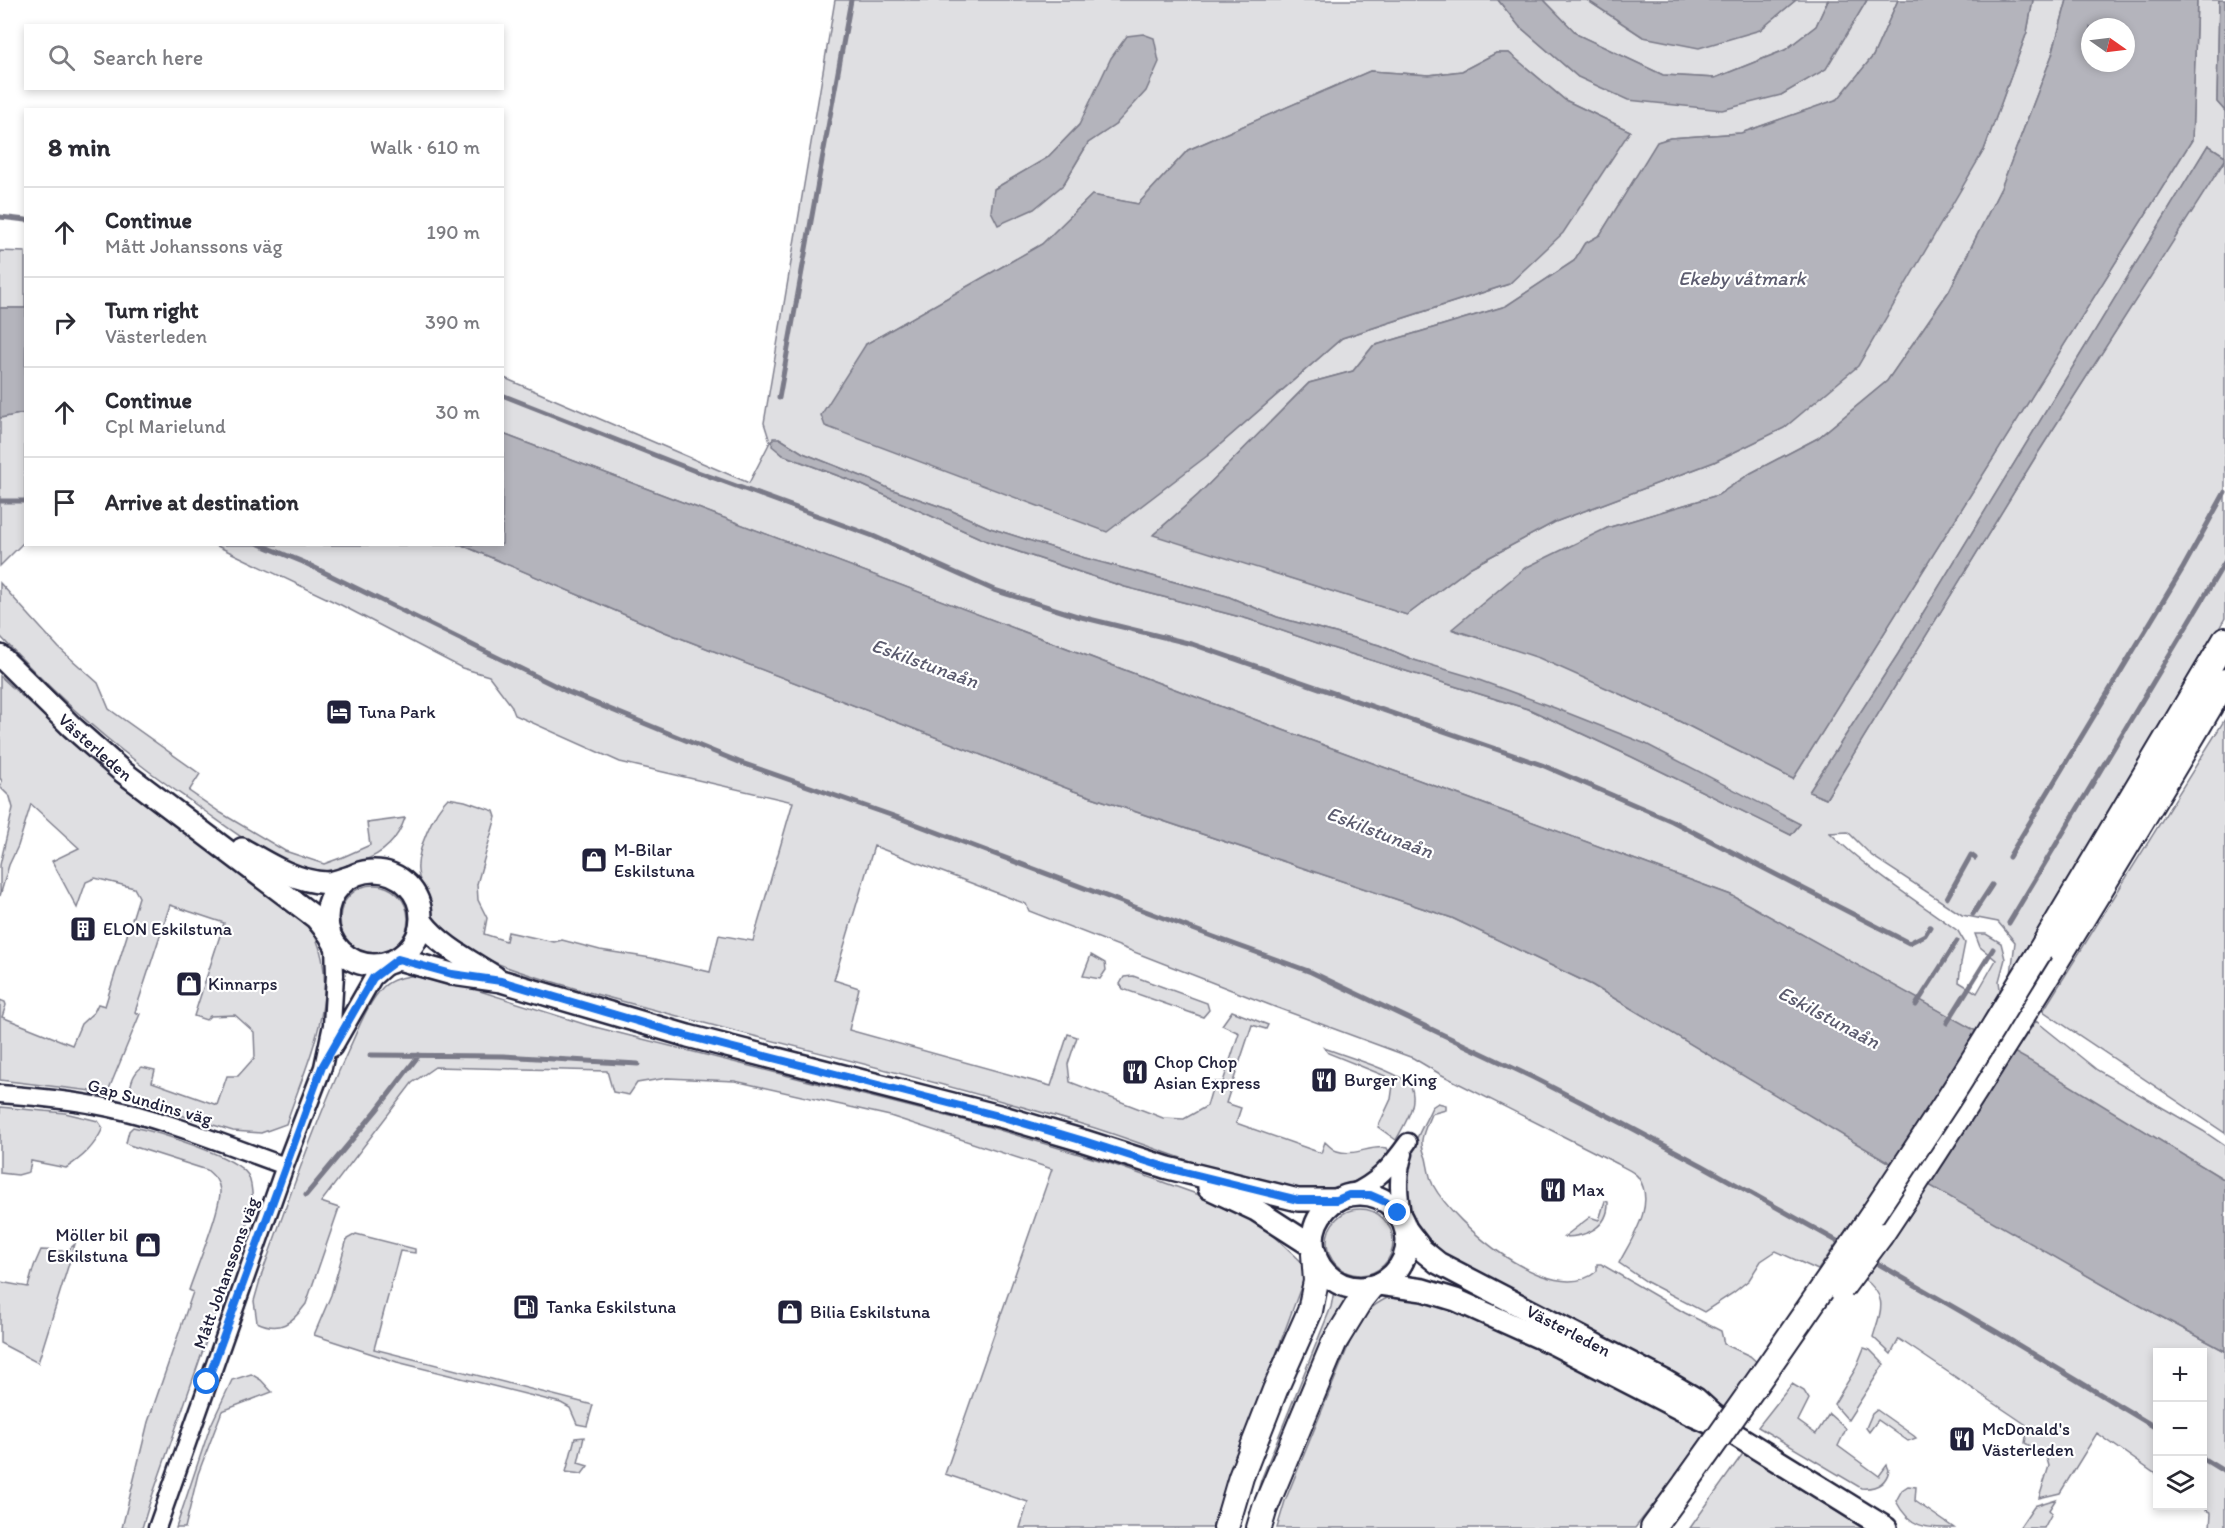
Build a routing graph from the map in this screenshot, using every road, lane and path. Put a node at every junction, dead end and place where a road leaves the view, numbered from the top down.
1 (2225, 640) edge
2 (0, 656) edge
3 (2225, 681) edge
4 (200, 829) junction
5 (350, 877) junction
6 (422, 922) junction
7 (332, 939) junction
8 (2048, 955) junction
9 (394, 961) junction
10 (501, 981) junction
11 (322, 1067) junction
12 (0, 1094) edge
13 (285, 1166) junction
14 (1168, 1168) junction
15 (1343, 1197) junction
16 (1404, 1225) junction
17 (1313, 1250) junction
18 (1375, 1286) junction
19 (1731, 1432) junction
20 (1691, 1487) junction
21 (157, 1528) edge
22 (1226, 1528) edge
23 (1259, 1528) edge
24 (1653, 1528) edge
25 (1669, 1528) edge
26 (1886, 1528) edge

1 - 8 highway
2 - 4 main road, Västerleden
3 - 8 highway
4 - 5 main road, Västerleden
4 - 7 main road, Västerleden
5 - 6 main road
5 - 7 main road
6 - 9 main road
6 - 10 main road
7 - 9 main road
7 - 11 street, Mått Johanssons väg
8 - 20 highway, bridge
9 - 10 main road
9 - 11 street, Mått Johanssons väg
10 - 14 main road
11 - 13 street, Mått Johanssons väg
12 - 13 street, Gap Sundins väg
13 - 21 street, Mått Johanssons väg
14 - 15 main road
14 - 17 main road
15 - 16 main road
15 - 16 street
15 - 17 main road
16 - 18 main road
16 - 19 main road, Västerleden
17 - 18 main road
17 - 22 highway
18 - 19 main road, Västerleden
18 - 23 highway
19 - 26 main road, Västerleden
20 - 24 highway
20 - 25 highway

